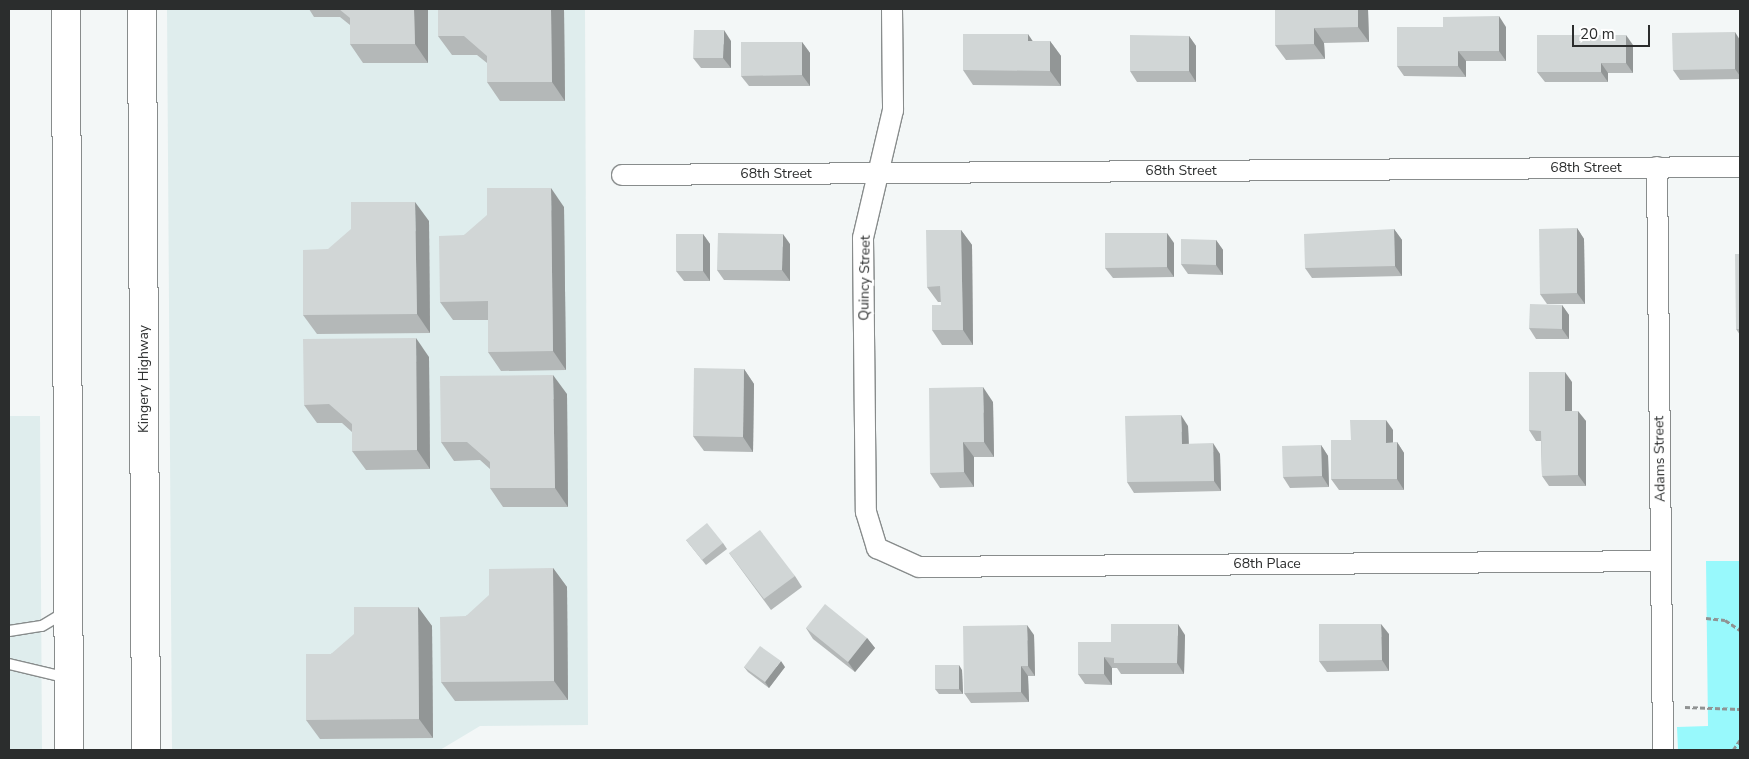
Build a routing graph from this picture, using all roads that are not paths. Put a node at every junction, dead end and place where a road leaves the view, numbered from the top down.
1 (66, 9) edge
2 (142, 9) edge
3 (892, 9) edge
4 (1657, 167) junction
5 (1740, 167) edge
6 (878, 174) junction
7 (622, 175) dead end
8 (877, 548) joint
9 (1661, 561) junction
10 (68, 610) junction
11 (9, 631) edge
12 (9, 664) edge
13 (68, 678) junction
14 (69, 750) edge
15 (146, 750) edge
16 (1662, 750) edge

1 - 10 highway
2 - 15 highway, Kingery Highway
3 - 6 street, Quincy Street
4 - 5 street, 68th Street
4 - 6 street, 68th Street
4 - 9 street, Adams Street
6 - 7 street, 68th Street
6 - 8 street, Quincy Street
8 - 9 street, 68th Place
9 - 16 street, Adams Street
10 - 11 lane
10 - 13 highway
12 - 13 lane
13 - 14 highway

